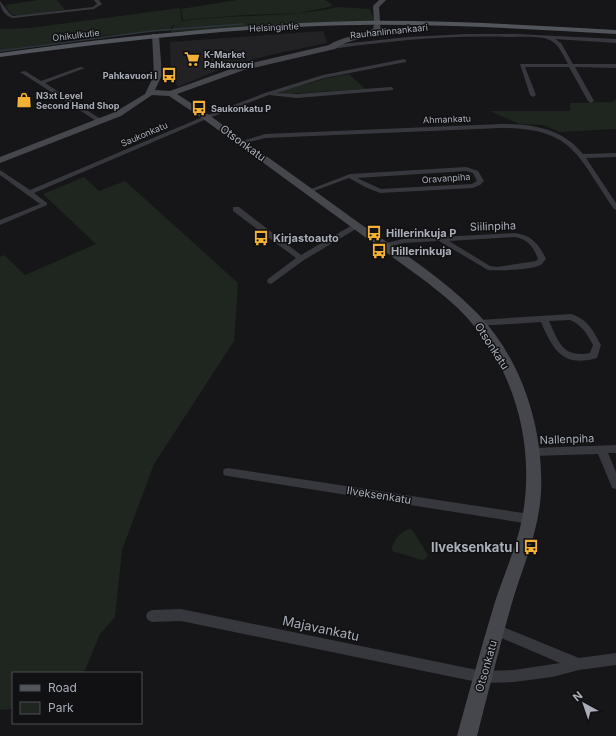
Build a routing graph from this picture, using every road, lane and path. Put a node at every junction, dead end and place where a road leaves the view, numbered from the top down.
1 (96, 0) edge
2 (383, 0) edge
3 (0, 2) edge
4 (616, 32) edge
5 (155, 36) junction
6 (549, 37) junction
7 (616, 41) edge
8 (332, 47) junction
9 (0, 55) edge
10 (404, 61) dead end
11 (572, 65) junction
12 (616, 66) edge
13 (82, 68) dead end
14 (23, 72) dead end
15 (40, 83) junction
16 (390, 89) dead end
17 (149, 92) junction
18 (171, 94) junction
19 (267, 94) junction
20 (533, 95) dead end
21 (591, 101) dead end
22 (207, 117) junction
23 (100, 121) junction
24 (242, 142) junction
25 (616, 155) edge
26 (581, 156) junction
27 (0, 160) edge
28 (0, 172) edge
29 (350, 176) junction
30 (310, 191) junction
31 (29, 193) junction
32 (616, 207) edge
33 (236, 209) dead end
34 (0, 223) edge
35 (357, 226) junction
36 (441, 239) junction
37 (385, 246) junction
38 (301, 258) junction
39 (271, 281) dead end
40 (544, 319) junction
41 (478, 323) junction
42 (616, 449) edge
43 (602, 450) junction
44 (533, 452) junction
45 (228, 472) dead end
46 (616, 485) edge
47 (530, 519) junction
48 (152, 616) dead end
49 (496, 630) junction
50 (616, 659) edge
51 (579, 664) junction
52 (482, 677) junction
53 (467, 736) edge

1 - 3 street
2 - 8 street
4 - 5 main road, Helsingintie
5 - 9 main road, Ohikulkutie
5 - 17 street
6 - 7 street, Rauhanlinnankaari
6 - 8 street, Rauhanlinnankaari
6 - 11 street
8 - 18 street, Rauhanlinnankaari
10 - 19 street, Saukonkatu
11 - 12 street
11 - 20 street
11 - 21 street
13 - 15 street
14 - 15 street
15 - 23 street
16 - 19 street, Saukonkatu
17 - 18 street, Otsonkatu
17 - 23 street
18 - 22 street, Otsonkatu
19 - 22 street, Saukonkatu
22 - 24 street, Otsonkatu
22 - 31 street, Saukonkatu
23 - 27 street
24 - 26 street, Ahmankatu
24 - 30 street, Otsonkatu
25 - 26 street
26 - 32 street, Ahmankatu
28 - 31 street
29 - 29 street, Oravanpiha
29 - 30 street, Oravanpiha
30 - 35 street, Otsonkatu
31 - 34 street
33 - 38 street
35 - 37 street, Otsonkatu
35 - 38 street
36 - 36 street, Siilinpiha
36 - 37 street, Siilinpiha
37 - 41 street, Otsonkatu
38 - 39 street
40 - 40 street
40 - 41 street
41 - 44 street, Otsonkatu
42 - 43 street, Nallenpiha
43 - 44 street, Nallenpiha
43 - 46 street, Nallenpiha
44 - 47 street, Otsonkatu
45 - 47 street, Ilveksenkatu
47 - 49 street, Otsonkatu
48 - 52 street, Majavankatu
49 - 51 street
49 - 52 street, Otsonkatu
50 - 51 street, Majavankatu
51 - 52 street, Majavankatu
52 - 53 street, Otsonkatu

